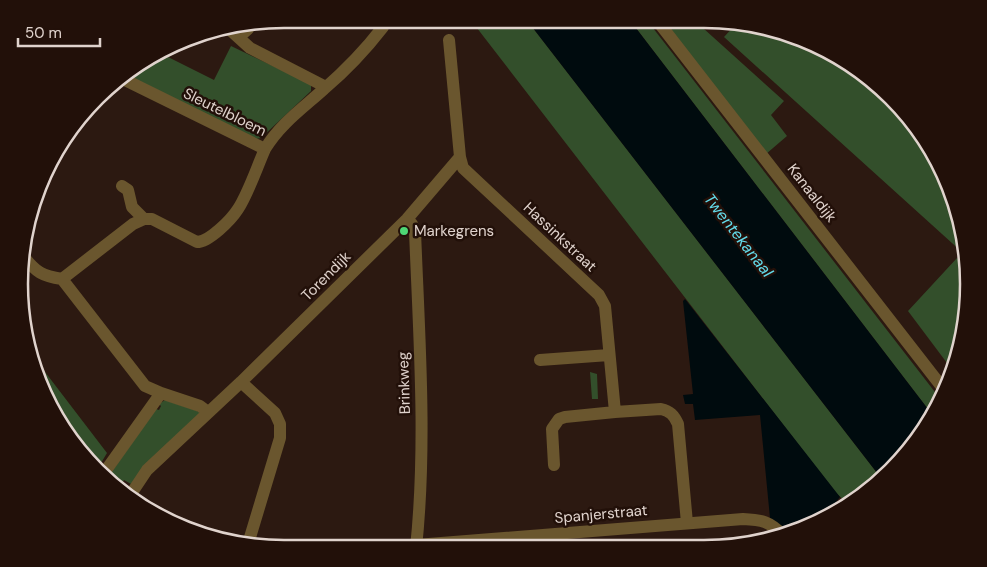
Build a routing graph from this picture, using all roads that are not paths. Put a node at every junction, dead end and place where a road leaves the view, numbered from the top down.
1 (382, 28) edge
2 (663, 28) edge
3 (247, 30) edge
4 (233, 32) edge
5 (239, 38) junction
6 (449, 40) dead end
7 (127, 81) edge
8 (326, 87) junction
9 (265, 149) junction
10 (460, 157) junction
11 (122, 186) dead end
12 (144, 218) junction
13 (407, 219) junction
14 (29, 261) edge
15 (62, 279) junction
16 (609, 355) junction
17 (540, 360) dead end
18 (242, 382) junction
19 (939, 383) edge
20 (161, 393) junction
21 (208, 412) junction
22 (615, 412) junction
23 (554, 465) dead end
24 (107, 469) edge
25 (133, 491) edge
26 (688, 523) junction
27 (777, 529) edge
28 (250, 537) edge
29 (416, 540) edge
30 (487, 540) edge

1 - 8 street
2 - 19 street, Kanaaldijk
3 - 5 street
4 - 5 street
5 - 8 street
6 - 10 street
7 - 9 street, Sleutelbloem
8 - 9 street
9 - 12 street, Sleutelbloem
10 - 13 street, Torendijk
10 - 16 street, Hassinkstraat
11 - 12 street
12 - 15 street
13 - 18 street, Torendijk
13 - 29 street, Brinkweg
14 - 15 street
15 - 20 street
16 - 17 street
16 - 22 street, Hassinkstraat
18 - 21 street, Torendijk
18 - 28 street
20 - 21 street
20 - 24 street
21 - 25 street, Torendijk
22 - 23 street
22 - 26 street
26 - 27 street, Spanjerstraat
26 - 30 street, Spanjerstraat

